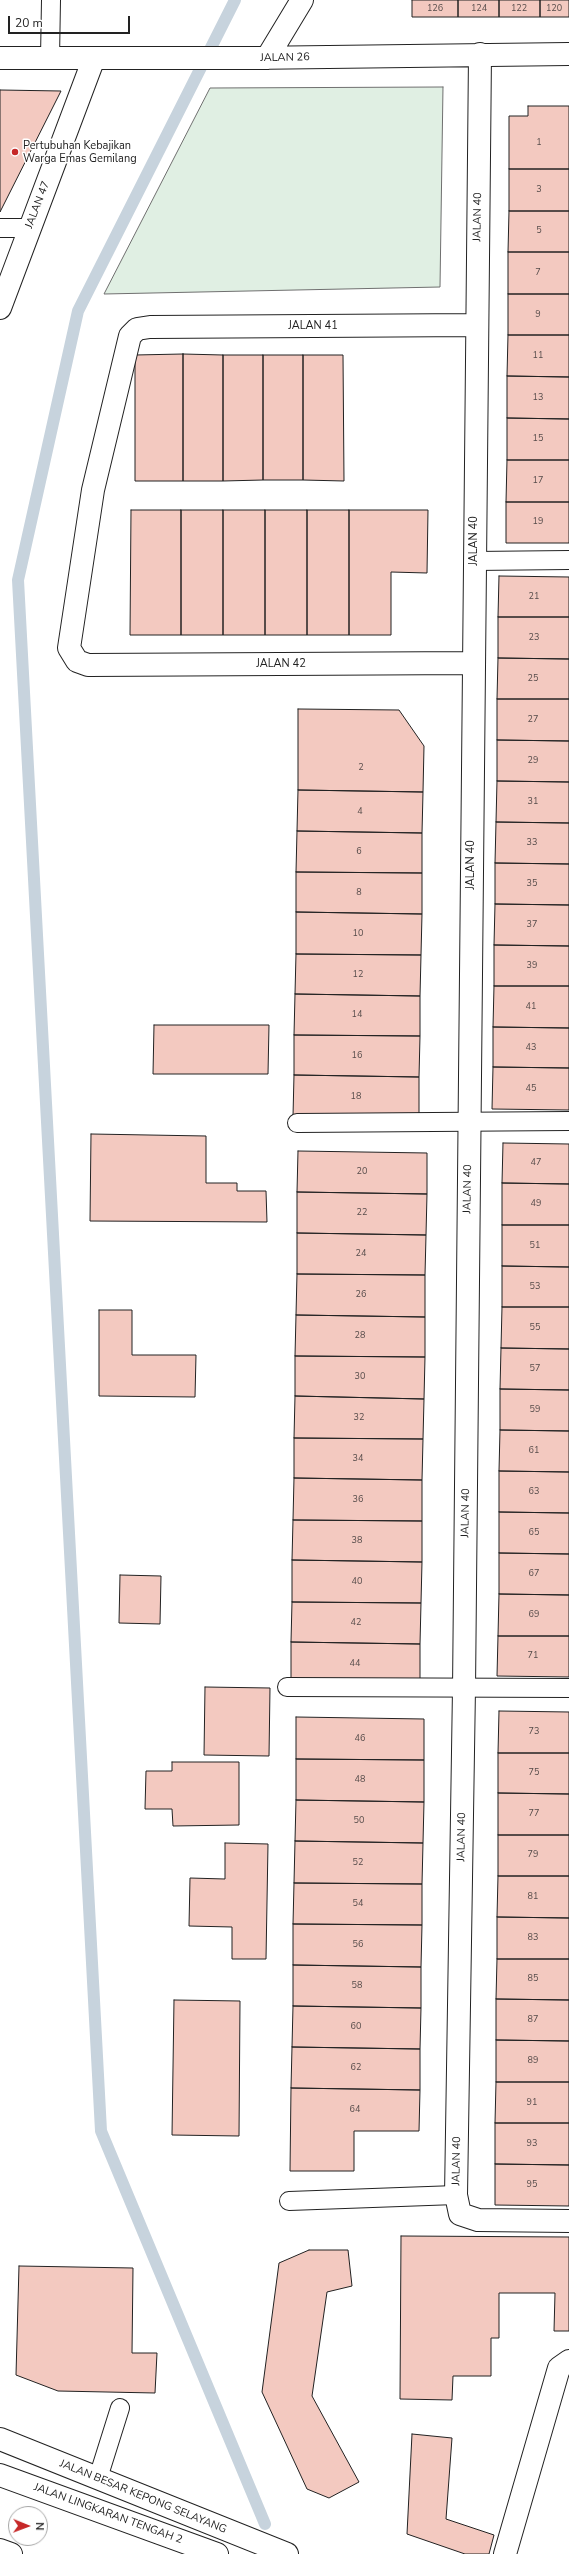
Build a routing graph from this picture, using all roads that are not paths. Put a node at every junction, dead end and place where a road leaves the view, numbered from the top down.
1 (51, 0) edge
2 (302, 0) edge
3 (480, 54) junction
4 (569, 54) edge
5 (0, 58) edge
6 (50, 58) junction
7 (94, 58) junction
8 (258, 58) junction
9 (0, 228) edge
10 (30, 228) junction
11 (0, 308) edge
12 (476, 325) junction
13 (569, 560) edge
14 (474, 561) junction
15 (473, 663) junction
16 (88, 665) joint
17 (469, 1120) junction
18 (569, 1121) edge
19 (297, 1123) dead end
20 (287, 1687) dead end
21 (464, 1688) junction
22 (569, 1688) edge
23 (456, 2195) junction
24 (289, 2201) dead end
25 (569, 2221) edge
26 (569, 2361) edge
27 (120, 2408) dead end
28 (0, 2439) edge
29 (0, 2475) edge
30 (98, 2478) junction
31 (0, 2550) edge
32 (11, 2554) edge
33 (217, 2554) edge
34 (287, 2554) edge
35 (505, 2554) edge

1 - 6 lane
2 - 8 main road
3 - 4 main road, JALAN 26
3 - 8 main road, JALAN 26
3 - 12 main road, JALAN 40
5 - 6 main road, JALAN 26
6 - 7 main road, JALAN 26
7 - 8 main road, JALAN 26
7 - 10 main road, JALAN 47
9 - 10 lane
10 - 11 main road, JALAN 47
12 - 14 main road, JALAN 40
12 - 16 main road, JALAN 41
13 - 14 lane
14 - 15 main road, JALAN 40
15 - 16 main road, JALAN 42
15 - 17 main road, JALAN 40
17 - 18 lane
17 - 19 lane
17 - 21 main road, JALAN 40
20 - 21 lane
21 - 22 lane
21 - 23 main road, JALAN 40
23 - 24 lane
23 - 25 main road, JALAN 40
26 - 35 main road
27 - 30 lane
28 - 30 main road, JALAN BESAR KEPONG SELAYANG
29 - 33 main road, JALAN LINGKARAN TENGAH 2
30 - 34 main road, JALAN BESAR KEPONG SELAYANG
31 - 32 main road

